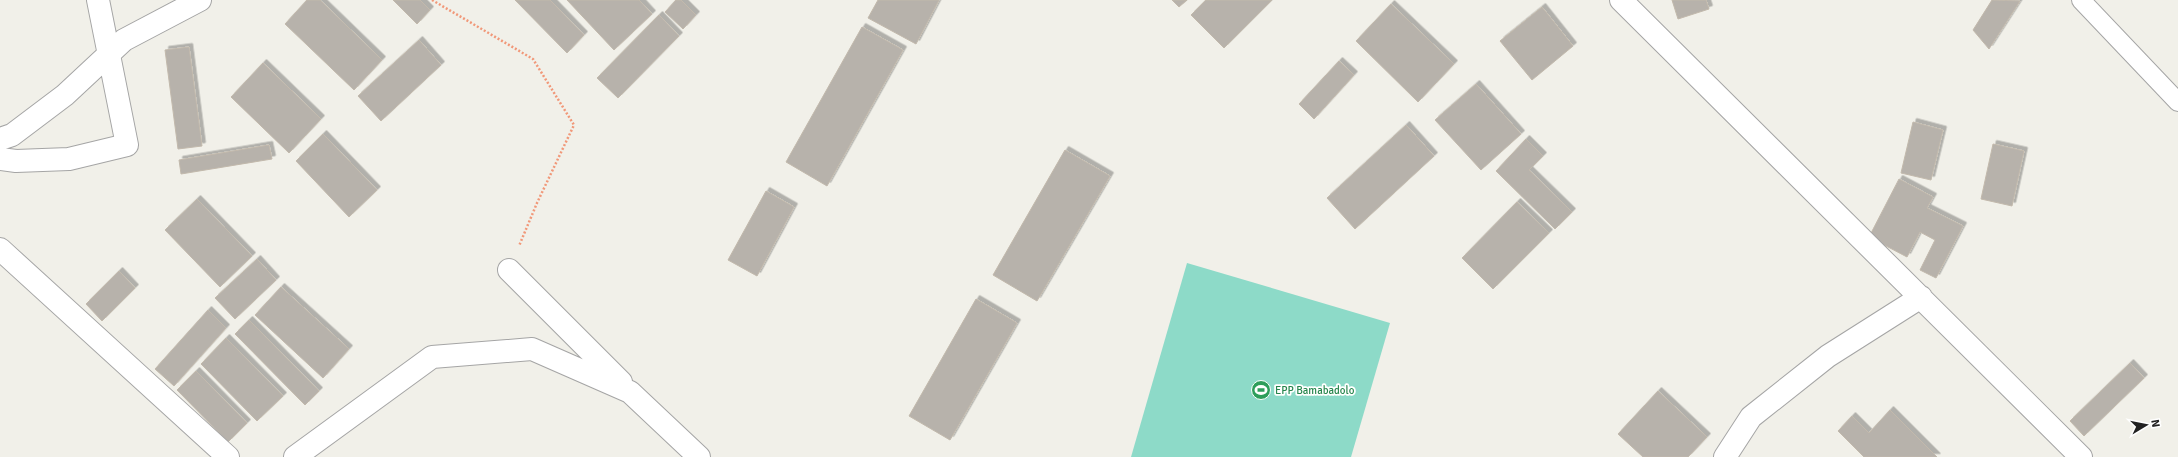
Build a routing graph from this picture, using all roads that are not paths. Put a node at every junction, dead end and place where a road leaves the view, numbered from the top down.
1 (98, 0) edge
2 (200, 0) edge
3 (1621, 0) edge
4 (2080, 0) edge
5 (109, 54) junction
6 (2178, 102) edge
7 (0, 139) edge
8 (0, 159) edge
9 (0, 249) edge
10 (509, 270) road end
11 (1921, 297) junction
12 (630, 392) junction
13 (228, 457) edge
14 (295, 457) edge
15 (699, 457) edge
16 (1725, 457) edge
17 (2081, 457) edge

1 - 5 street
2 - 5 street
3 - 11 street
4 - 6 lane
5 - 7 street
5 - 8 street
9 - 13 street
10 - 12 street
11 - 16 street
11 - 17 street
12 - 14 street
12 - 15 street

